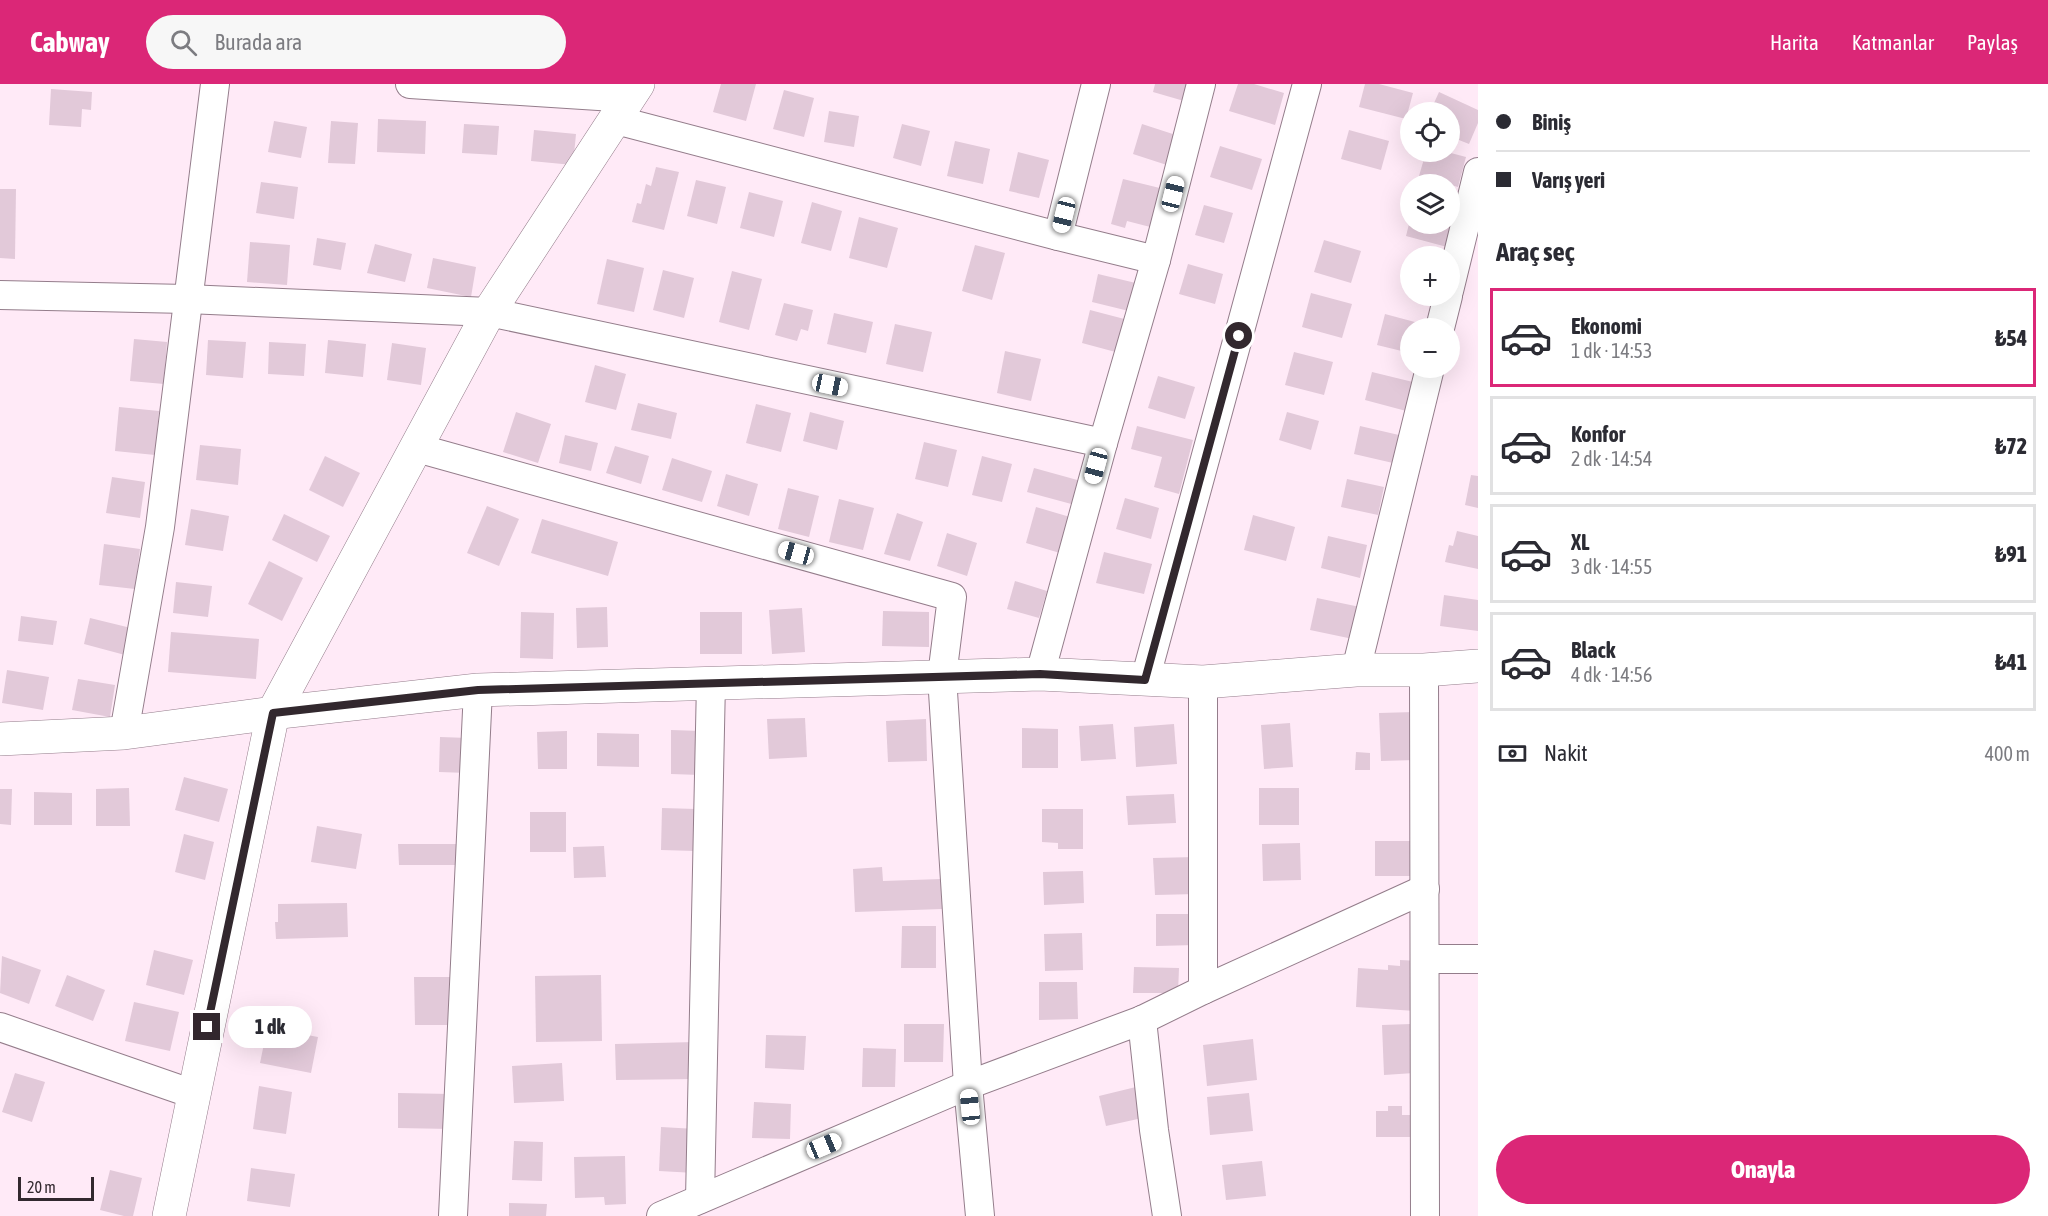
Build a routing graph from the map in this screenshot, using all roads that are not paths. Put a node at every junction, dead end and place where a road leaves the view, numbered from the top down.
1 (215, 84) edge
2 (410, 84) edge
3 (1096, 84) edge
4 (1201, 84) edge
5 (1307, 84) edge
6 (628, 101) edge
7 (1478, 172) edge
8 (1058, 236) junction
9 (1460, 246) edge
10 (1156, 260) junction
11 (0, 295) edge
12 (187, 299) junction
13 (489, 312) junction
14 (1428, 378) edge
15 (1103, 443) junction
16 (417, 448) junction
17 (1478, 666) edge
18 (1356, 670) junction
19 (1424, 670) junction
20 (1040, 674) junction
21 (942, 676) junction
22 (1145, 680) junction
23 (711, 682) junction
24 (1203, 682) junction
25 (478, 690) junction
26 (273, 713) junction
27 (124, 733) junction
28 (0, 739) edge
29 (1425, 889) junction
30 (1478, 958) edge
31 (1425, 959) junction
32 (1203, 990) junction
33 (1142, 1020) junction
34 (0, 1027) edge
35 (968, 1085) junction
36 (194, 1094) junction
37 (700, 1198) junction
38 (169, 1216) edge
39 (453, 1216) edge
40 (661, 1216) edge
41 (981, 1216) edge
42 (1167, 1216) edge
43 (1425, 1216) edge

1 - 12 street
2 - 6 street
3 - 8 street
4 - 10 street
5 - 22 street
6 - 8 street
6 - 13 street
7 - 9 street
8 - 10 street
10 - 15 street
11 - 12 street
12 - 13 street
12 - 27 street
13 - 15 street
13 - 16 street
14 - 18 street
15 - 20 street
16 - 21 street
16 - 26 street
17 - 19 street
18 - 19 street
18 - 24 street
19 - 29 street
20 - 21 street
20 - 22 street
21 - 23 street
21 - 35 street
22 - 24 street
23 - 25 street
23 - 37 street
24 - 32 street
25 - 26 street
25 - 39 street
26 - 27 street
26 - 36 street
27 - 28 street
29 - 31 street
29 - 32 street
30 - 31 street
31 - 43 street
32 - 33 street
33 - 35 street
33 - 42 street
34 - 36 street
35 - 37 street
35 - 41 street
36 - 38 street
37 - 40 street

